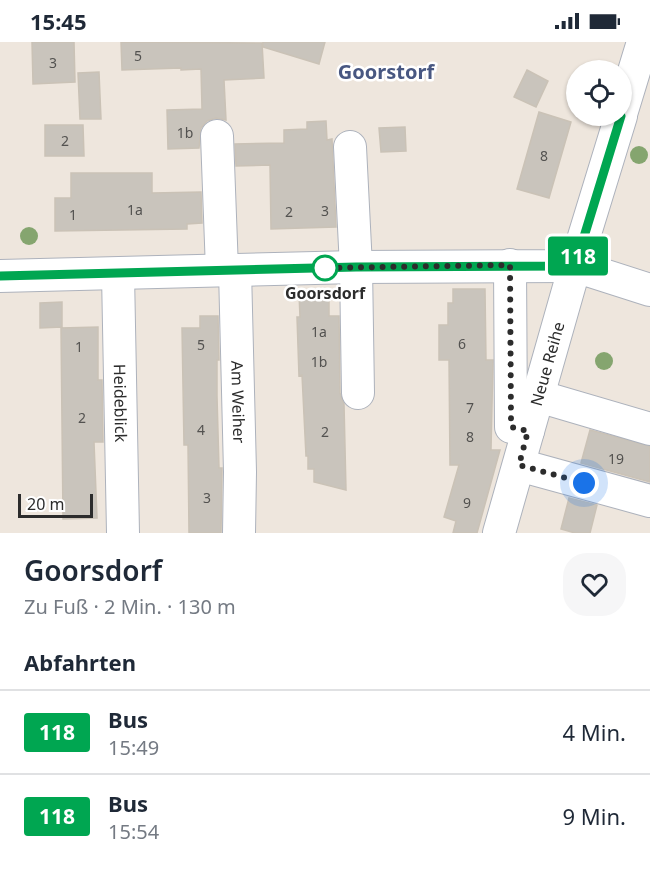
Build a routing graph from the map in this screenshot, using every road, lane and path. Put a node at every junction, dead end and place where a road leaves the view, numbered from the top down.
1 (643, 42) edge
2 (632, 78) edge
3 (618, 126) edge
4 (217, 136) dead end
5 (350, 147) dead end
6 (510, 265) junction
7 (575, 266) junction
8 (356, 267) junction
9 (228, 270) junction
10 (118, 274) junction
11 (0, 276) edge
12 (650, 290) edge
13 (358, 393) dead end
14 (538, 396) junction
15 (650, 429) edge
16 (528, 431) junction
17 (519, 465) junction
18 (650, 501) edge
19 (123, 533) edge
20 (239, 533) edge
21 (500, 533) edge

1 - 2 street, Neue Reihe
3 - 7 street, Neue Reihe
4 - 9 street, Am Weiher
5 - 8 street
6 - 7 street
6 - 8 street
6 - 16 street
7 - 12 street
7 - 14 street, Neue Reihe
8 - 9 street
8 - 13 street
9 - 10 street
9 - 20 street, Am Weiher
10 - 11 street
10 - 19 street, Heideblick
14 - 15 street
14 - 16 street, Neue Reihe
16 - 17 street, Neue Reihe
17 - 18 street
17 - 21 street, Neue Reihe

